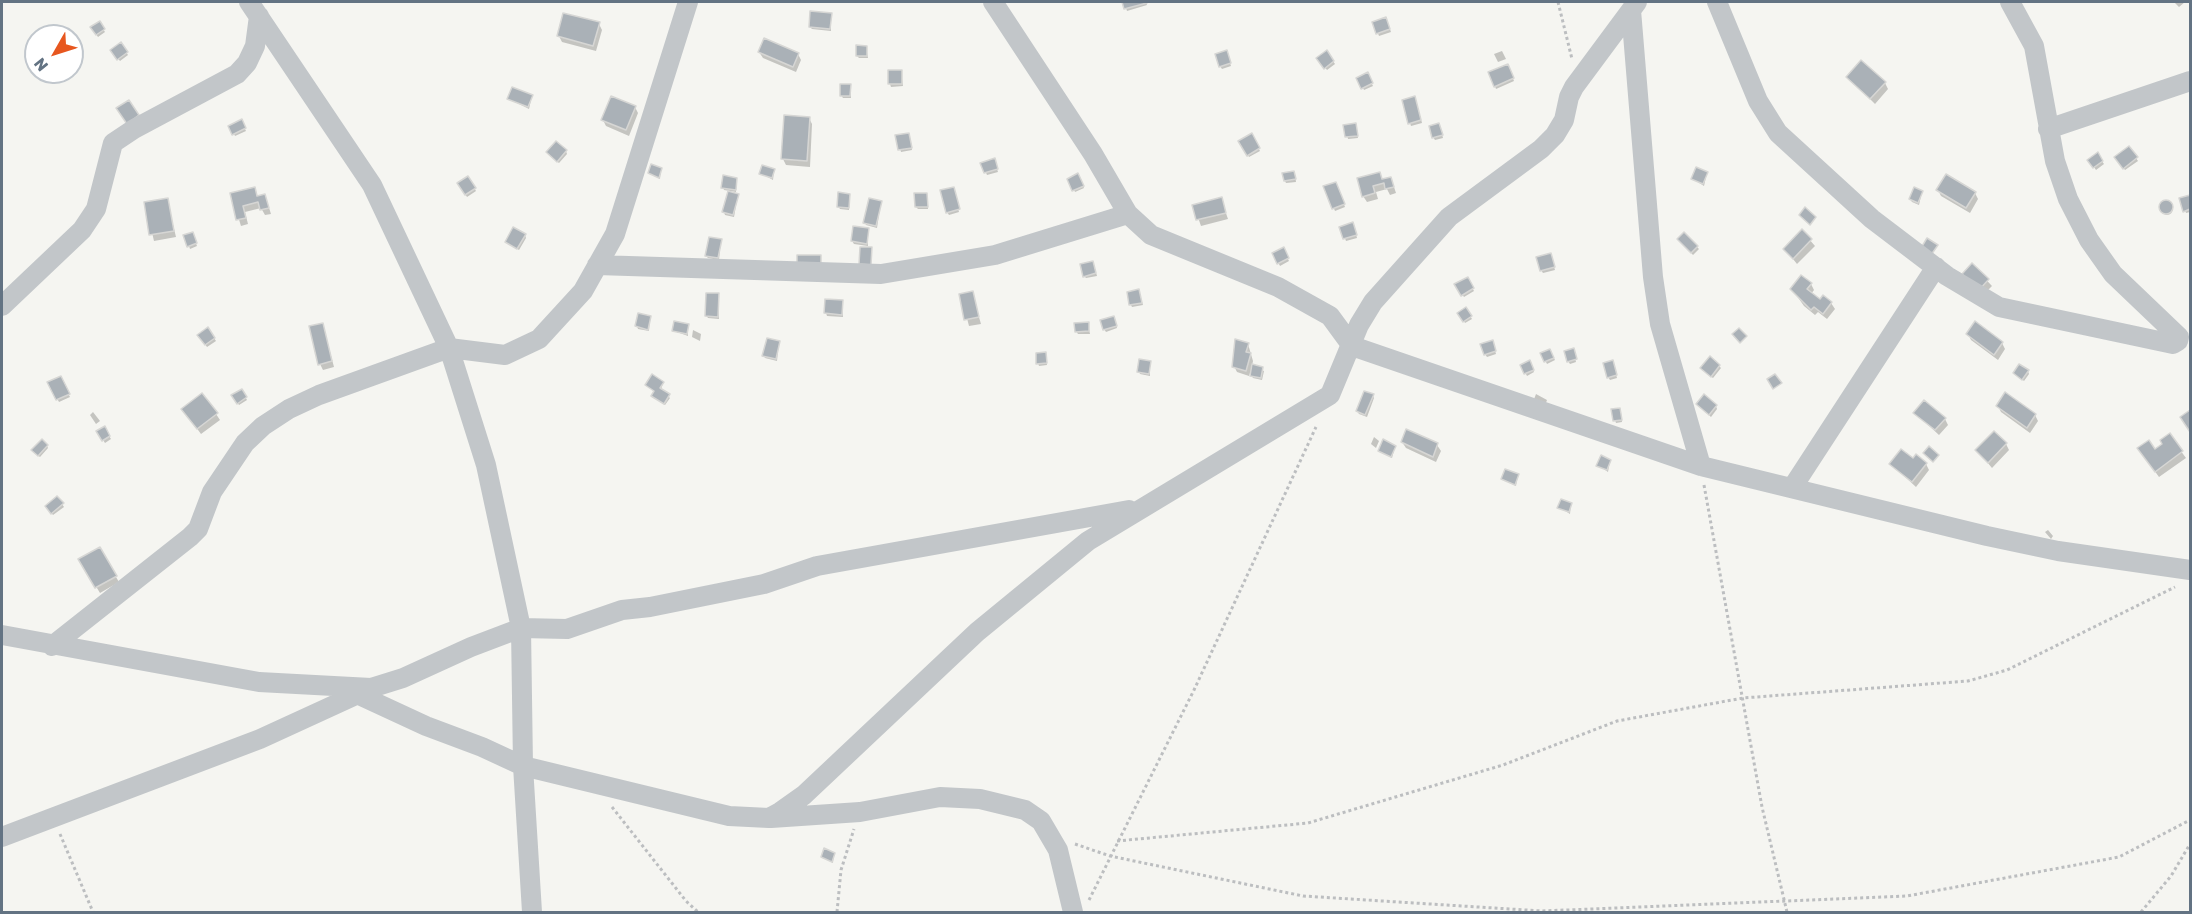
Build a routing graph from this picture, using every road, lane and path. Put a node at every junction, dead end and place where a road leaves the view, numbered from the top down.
1 (688, 2) edge
2 (993, 2) edge
3 (1558, 2) edge
4 (1717, 2) edge
5 (2010, 2) edge
6 (1634, 6) edge
7 (254, 9) edge
8 (2190, 81) edge
9 (1578, 82) junction
10 (2048, 129) junction
11 (1128, 214) junction
12 (597, 265) junction
13 (1936, 267) junction
14 (2, 306) edge
15 (1352, 346) junction
16 (449, 348) junction
17 (1330, 395) junction
18 (1701, 466) junction
19 (1792, 488) junction
20 (1144, 507) junction
21 (2185, 578) edge
22 (521, 628) junction
23 (2, 635) edge
24 (52, 646) junction
25 (365, 691) junction
26 (1743, 698) junction
27 (523, 766) junction
28 (595, 785) junction
29 (860, 812) junction
30 (53, 818) junction
31 (769, 818) junction
32 (2190, 820) edge
33 (2, 837) edge
34 (1066, 838) dead end
35 (1117, 841) junction
36 (2190, 844) edge
37 (1110, 856) junction
38 (1785, 902) junction
39 (1080, 908) edge
40 (93, 912) edge
41 (532, 912) edge
42 (698, 912) edge
43 (837, 912) edge
44 (1787, 912) edge
45 (2141, 912) edge

1 - 12 street
2 - 11 street
3 - 9 path
4 - 13 street
5 - 10 street
6 - 9 street
6 - 18 street
7 - 14 street
7 - 16 street
8 - 10 street
9 - 15 street
10 - 13 street
11 - 12 street
11 - 15 street
12 - 16 street
13 - 19 street
15 - 17 street
15 - 18 street
16 - 22 street
16 - 24 street
17 - 20 street
17 - 35 path
18 - 19 street
18 - 26 path
19 - 21 street
20 - 22 street
20 - 31 street
21 - 26 path
22 - 25 street
22 - 27 street
23 - 24 street
24 - 25 street
25 - 27 street
25 - 30 street
26 - 35 path
26 - 38 path
27 - 28 street
27 - 41 street
28 - 31 street
28 - 42 path
29 - 31 street
29 - 39 street
29 - 43 path
30 - 33 street
30 - 40 path
32 - 38 path
34 - 37 path
35 - 37 path
36 - 45 path
37 - 38 path
37 - 39 path
38 - 44 path

